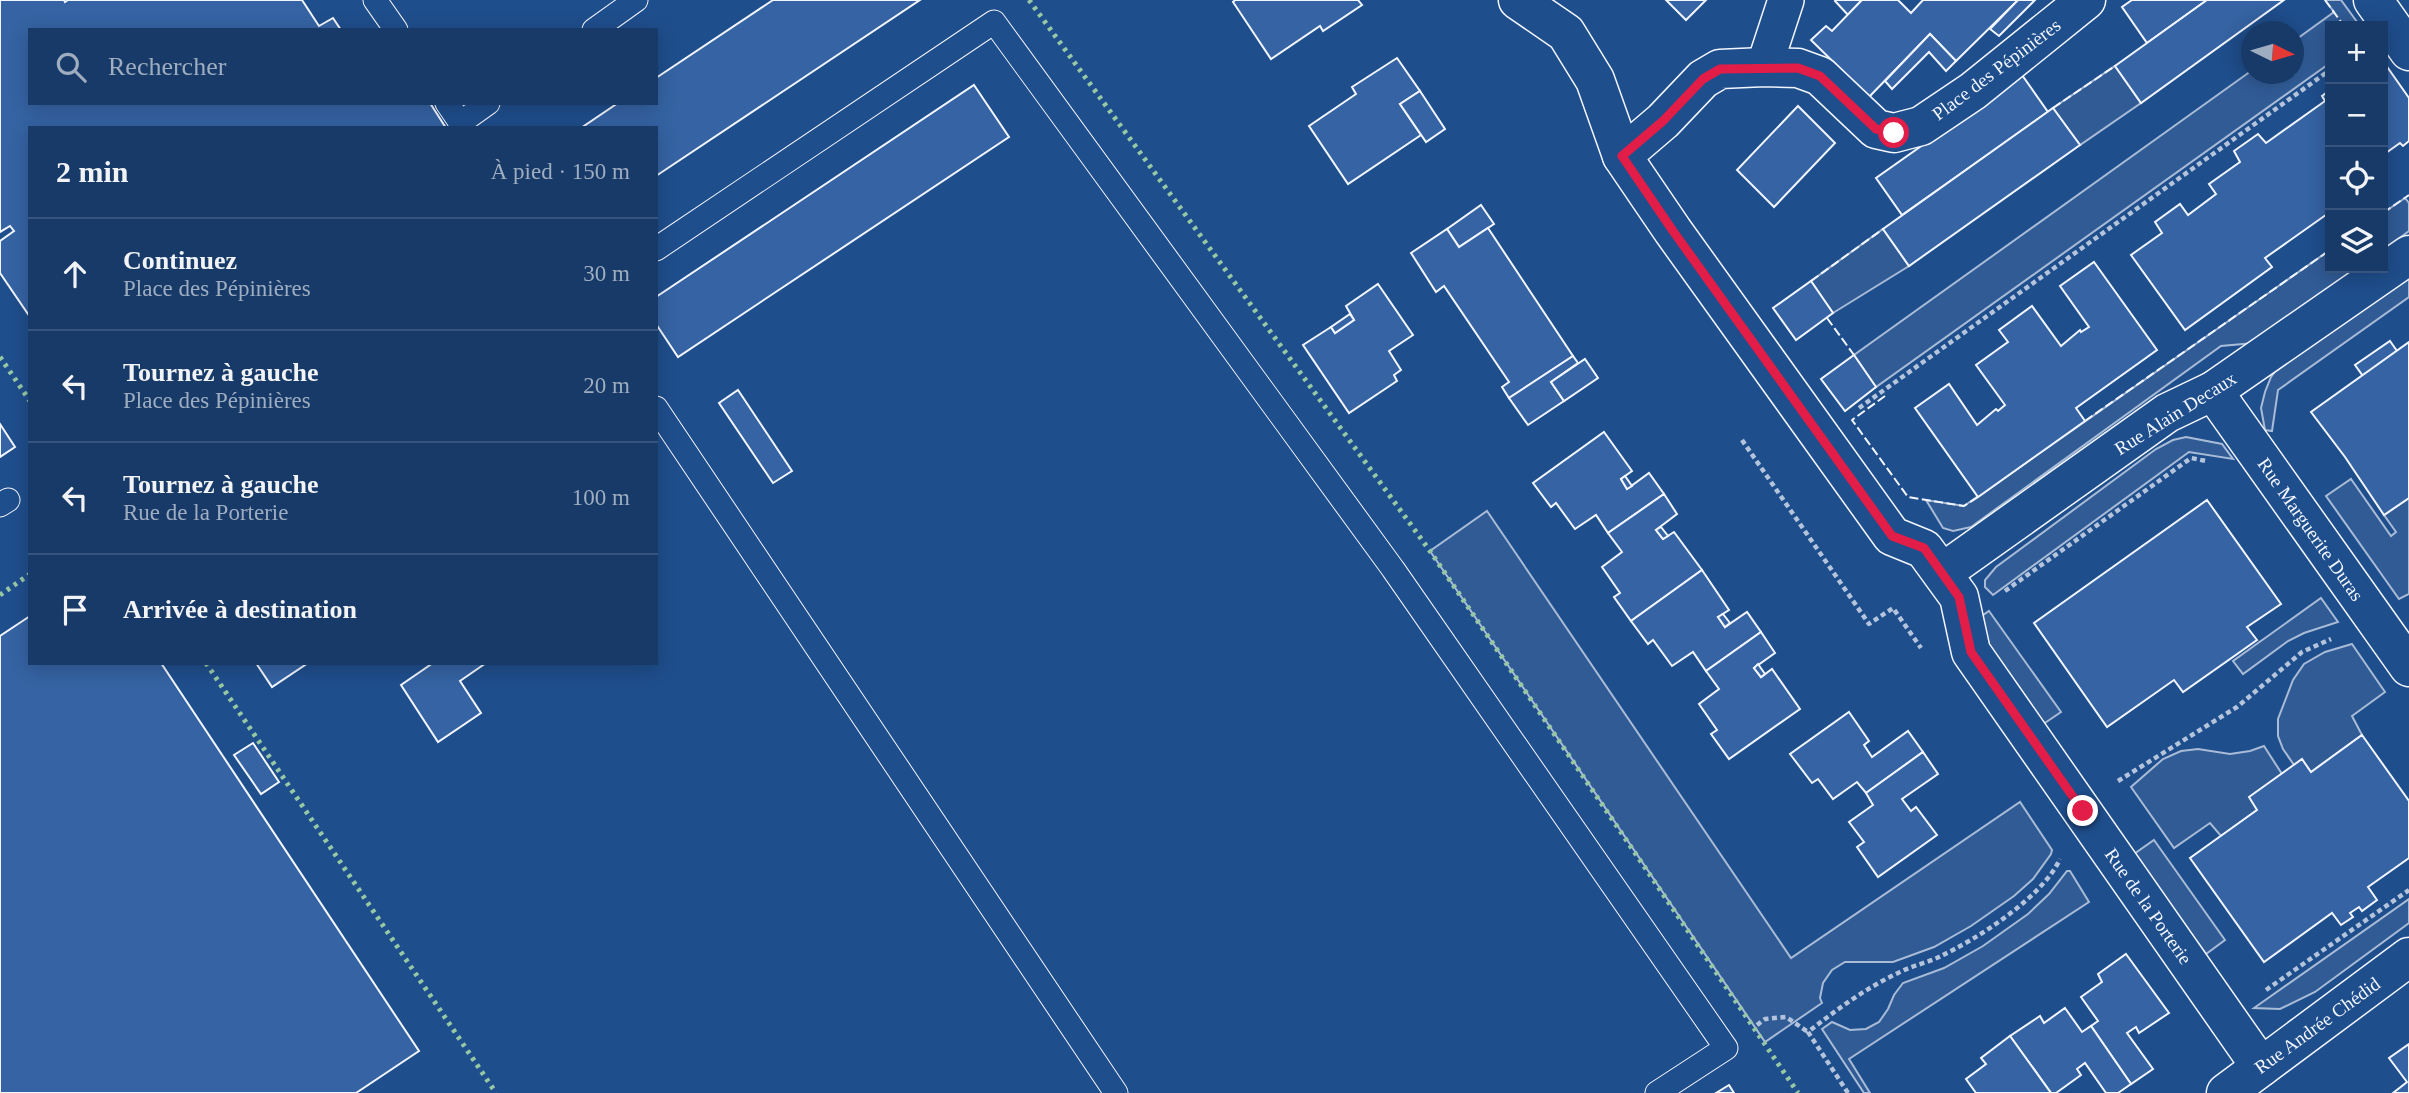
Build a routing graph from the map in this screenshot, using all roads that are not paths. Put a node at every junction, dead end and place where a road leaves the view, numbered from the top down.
1 (375, 0) edge
2 (636, 0) edge
3 (1518, 0) edge
4 (1786, 0) edge
5 (2086, 0) edge
6 (2373, 0) edge
7 (395, 28) edge
8 (597, 28) edge
9 (2409, 51) edge
10 (1764, 67) junction
11 (448, 105) edge
12 (486, 105) edge
13 (462, 125) edge
14 (1622, 156) junction
15 (658, 248) edge
16 (2409, 255) edge
17 (2213, 391) junction
18 (658, 411) edge
19 (1942, 573) junction
20 (2409, 667) edge
21 (2409, 957) edge
22 (2261, 1067) junction
23 (1116, 1093) edge
24 (1657, 1093) edge
25 (2226, 1093) edge

1 - 7 lane
2 - 8 lane
3 - 14 street, Rue de la Porterie
4 - 10 street
5 - 10 street, Place des Pépinières
6 - 9 street
10 - 14 street, Place des Pépinières
11 - 13 lane
12 - 13 lane
14 - 19 street, Rue de la Porterie
15 - 24 lane
16 - 17 street, Rue Alain Decaux
17 - 19 street, Rue Alain Decaux
17 - 20 street, Rue Marguerite Duras
18 - 23 lane
19 - 22 street, Rue de la Porterie
21 - 22 street, Rue Andrée Chédid
22 - 25 street, Rue Andrée Chédid

